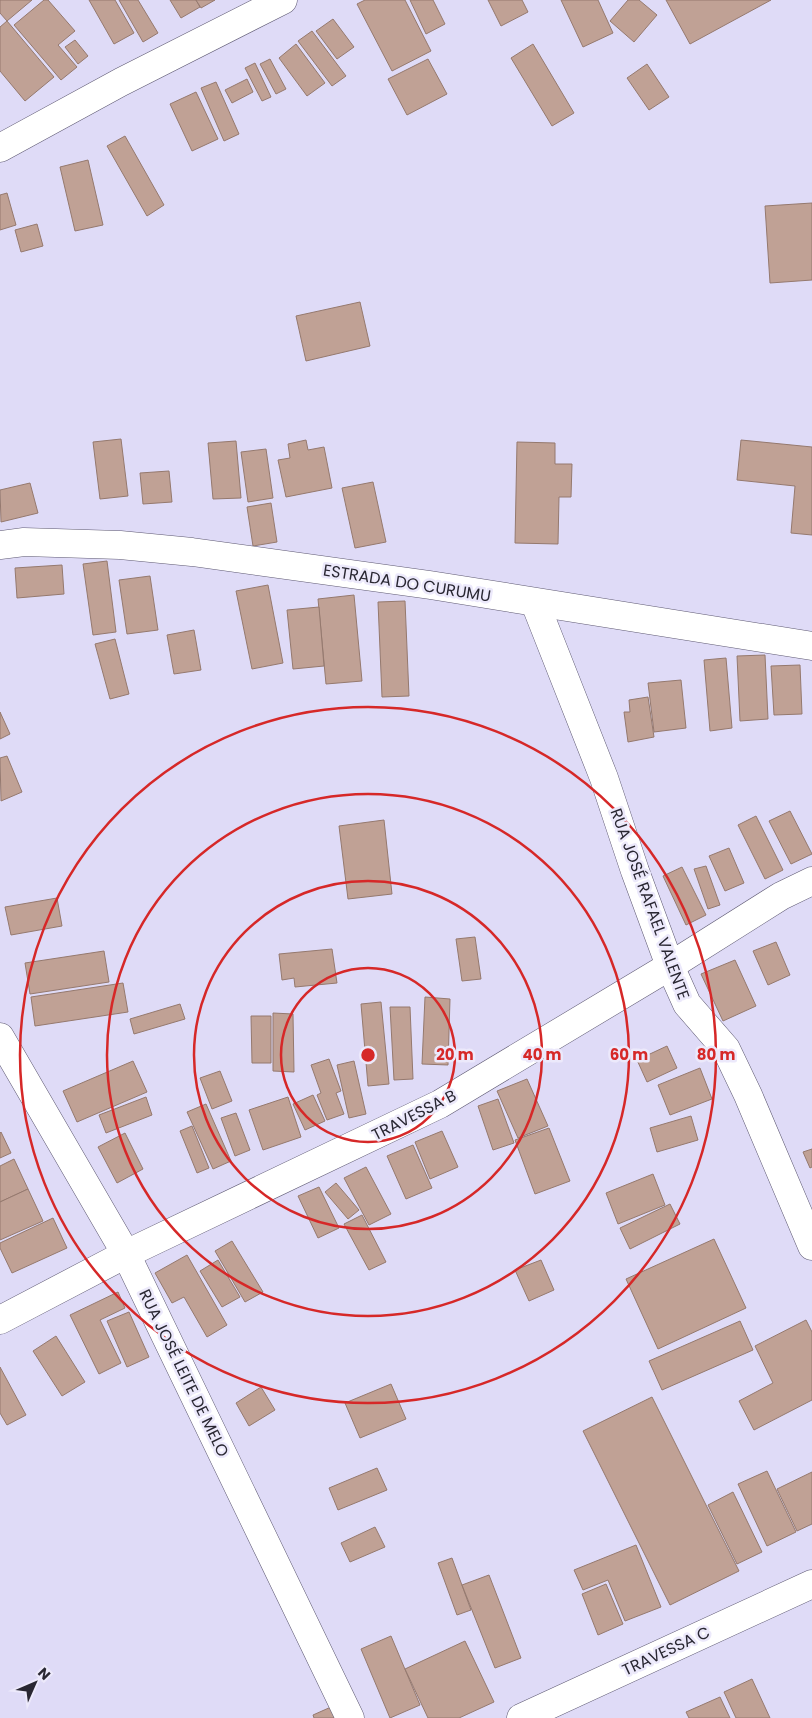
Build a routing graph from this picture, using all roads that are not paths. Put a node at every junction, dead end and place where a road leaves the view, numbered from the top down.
1 (283, 0) edge
2 (0, 148) edge
3 (0, 545) edge
4 (535, 603) junction
5 (812, 646) edge
6 (812, 881) edge
7 (670, 966) junction
8 (0, 1037) edge
9 (812, 1246) edge
10 (126, 1254) junction
11 (0, 1320) edge
12 (812, 1584) edge
13 (350, 1718) edge
14 (521, 1718) edge

1 - 2 street
3 - 4 street, ESTRADA DO CURUMU
4 - 5 street, ESTRADA DO CURUMU
4 - 7 street, RUA JOSÉ RAFAEL VALENTE
6 - 7 street, TRAVESSA B
7 - 9 street, RUA JOSÉ RAFAEL VALENTE
7 - 10 street, TRAVESSA B
8 - 10 street, RUA JOSÉ LEITE DE MELO
10 - 11 street, TRAVESSA B
10 - 13 street, RUA JOSÉ LEITE DE MELO
12 - 14 street, TRAVESSA C

